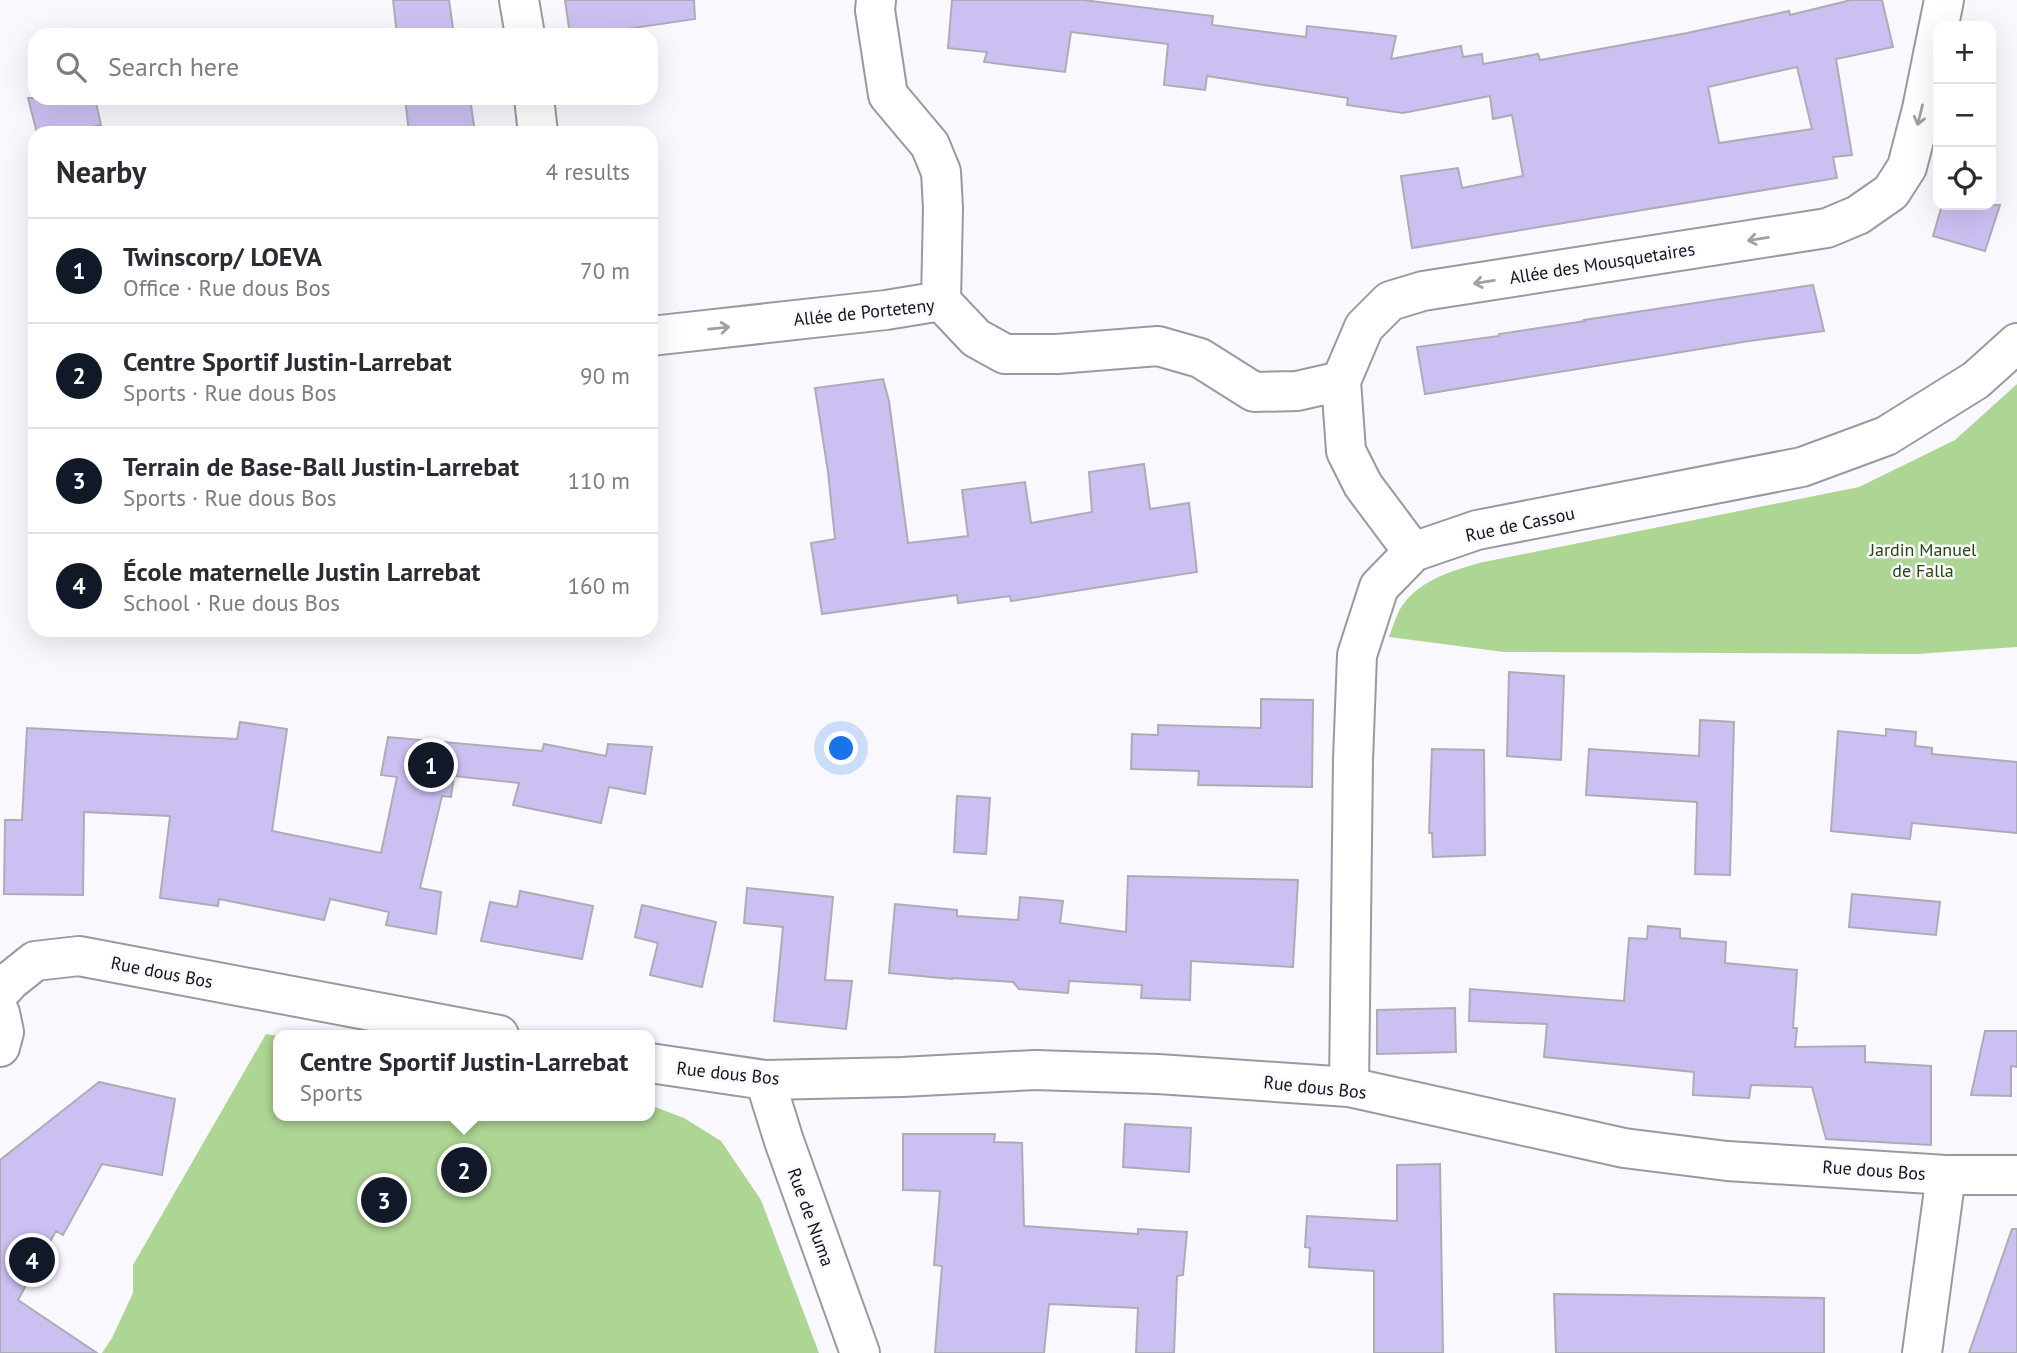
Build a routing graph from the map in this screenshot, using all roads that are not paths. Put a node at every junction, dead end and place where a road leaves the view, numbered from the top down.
1 (519, 0) edge
2 (876, 0) edge
3 (1944, 0) edge
4 (524, 28) edge
5 (535, 105) edge
6 (537, 126) edge
7 (941, 301) junction
8 (658, 335) edge
9 (2017, 343) edge
10 (1341, 380) junction
11 (1413, 552) junction
12 (0, 992) edge
13 (0, 1013) edge
14 (472, 1030) edge
15 (0, 1047) edge
16 (655, 1064) edge
17 (765, 1080) junction
18 (1349, 1087) junction
19 (1946, 1175) junction
20 (2017, 1175) edge
21 (860, 1353) edge
22 (1922, 1353) edge

1 - 4 street
2 - 7 street
3 -> 10 street, Allée des Mousquetaires
5 - 6 street
8 -> 7 street, Allée de Porteteny
7 - 10 street, Allée de Porteteny
9 - 11 street, Rue de Cassou
10 - 11 street, Allée des Mousquetaires
11 - 18 street, Rue de Cassou
12 - 14 street, Rue dous Bos
13 - 15 street
16 - 17 street, Rue dous Bos
17 - 18 street, Rue dous Bos
17 - 21 street, Rue de Numa
18 - 19 street, Rue dous Bos
19 - 20 street, Rue dous Bos
19 - 22 street

